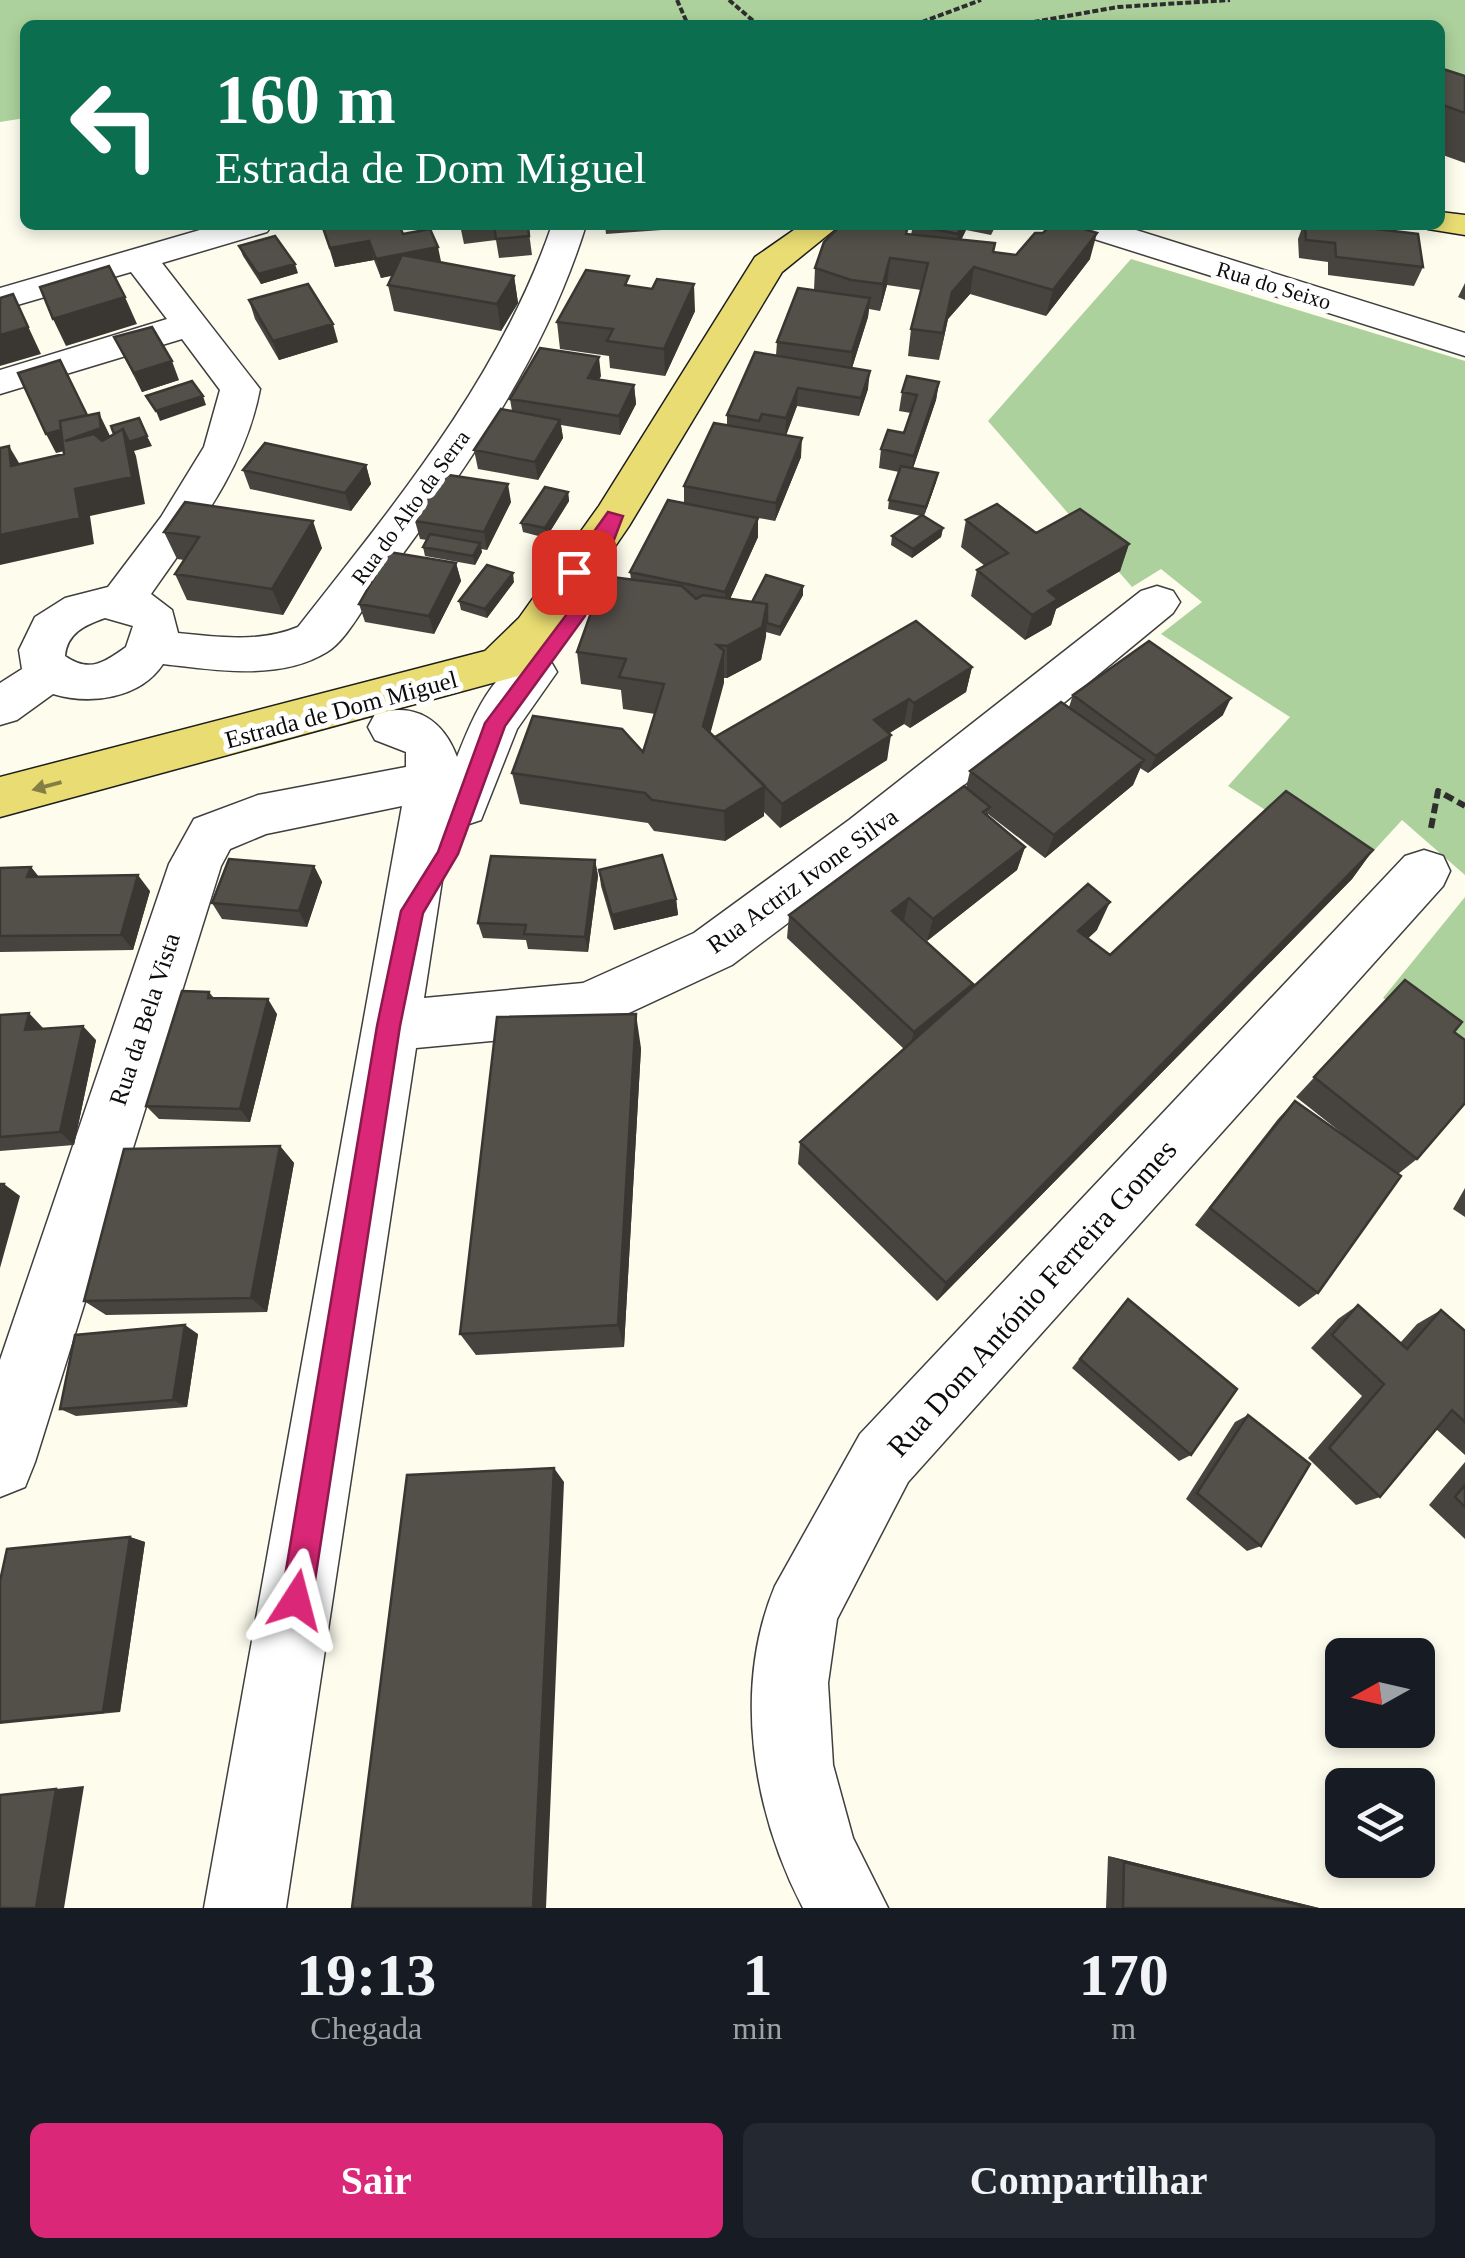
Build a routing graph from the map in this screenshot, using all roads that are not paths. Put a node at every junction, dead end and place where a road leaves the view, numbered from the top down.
1 (237, 230) edge
2 (567, 230) edge
3 (816, 230) edge
4 (1100, 230) edge
5 (139, 258) junction
6 (0, 299) edge
7 (187, 325) junction
8 (1465, 345) edge
9 (0, 382) edge
10 (614, 516) junction
11 (122, 602) junction
12 (1156, 602) dead end
13 (0, 628) edge
14 (155, 647) junction
15 (48, 654) junction
16 (533, 672) junction
17 (0, 707) edge
18 (392, 727) junction
19 (453, 777) junction
20 (0, 797) edge
21 (0, 833) edge
22 (1424, 871) dead end
23 (388, 1026) junction
24 (0, 1462) edge
25 (245, 1908) edge
26 (846, 1908) edge

1 - 5 street
2 - 14 street, Rua do Alto da Serra
3 - 10 main road, Estrada de Dom Miguel
4 - 8 street, Rua do Seixo
5 - 6 street
5 - 7 street
7 - 9 street
7 - 11 street
10 - 16 main road, Estrada de Dom Miguel
10 -> 20 main road, Estrada de Dom Miguel
11 - 14 street
11 - 15 street
12 - 23 street, Rua Actriz Ivone Silva
13 - 15 street
14 - 15 street
15 - 17 street
16 - 18 main road, Estrada de Dom Miguel
16 - 19 street, Estrada de Dom Miguel
18 - 19 street, Estrada de Dom Miguel
18 - 21 main road, Estrada de Dom Miguel
19 - 23 street, Estrada de Dom Miguel
19 - 24 street, Rua da Bela Vista
22 - 26 street, Rua Dom António Ferreira Gomes
23 - 25 street, Estrada de Dom Miguel

